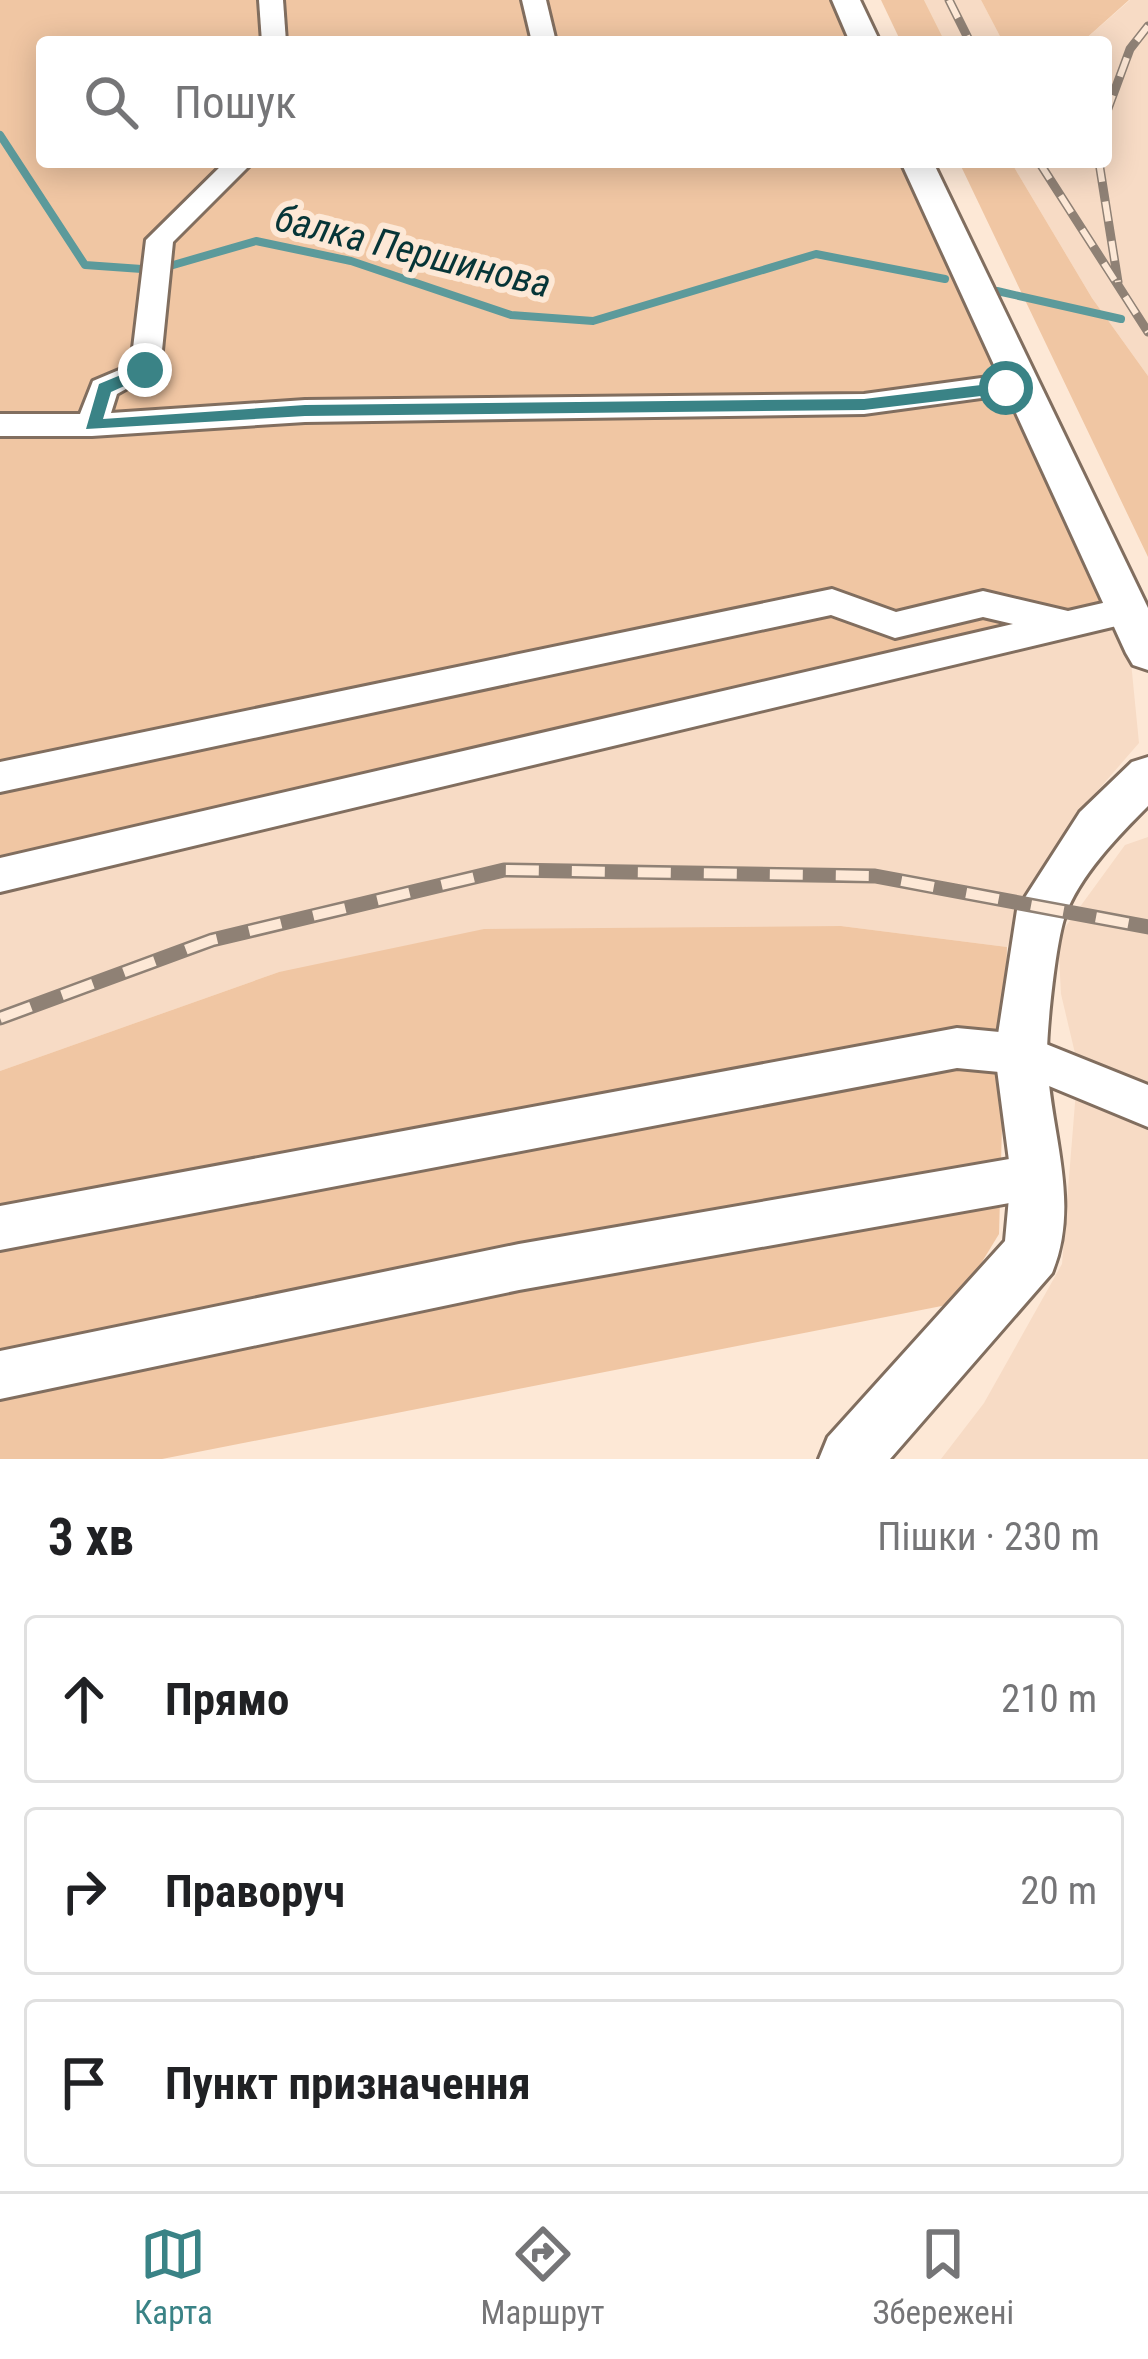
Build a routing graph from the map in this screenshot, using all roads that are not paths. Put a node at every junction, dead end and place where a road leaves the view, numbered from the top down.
1 (271, 0) edge
2 (534, 0) edge
3 (846, 0) edge
4 (274, 36) edge
5 (543, 36) edge
6 (862, 36) edge
7 (234, 168) edge
8 (920, 168) edge
9 (1018, 383) junction
10 (0, 425) edge
11 (92, 425) junction
12 (1129, 610) junction
13 (1067, 622) junction
14 (1148, 653) edge
15 (1148, 776) edge
16 (0, 777) edge
17 (0, 875) edge
18 (1021, 1054) junction
19 (1148, 1106) edge
20 (1038, 1176) junction
21 (0, 1228) edge
22 (0, 1375) edge
23 (850, 1459) edge

1 - 4 street
2 - 5 street
3 - 6 main road
7 - 11 street
8 - 9 main road
9 - 11 street
9 - 12 main road
10 - 11 street
12 - 13 street
12 - 14 main road
13 - 16 street
13 - 17 street
15 - 18 main road
18 - 19 street
18 - 20 main road
18 - 21 street
20 - 22 street
20 - 23 main road

